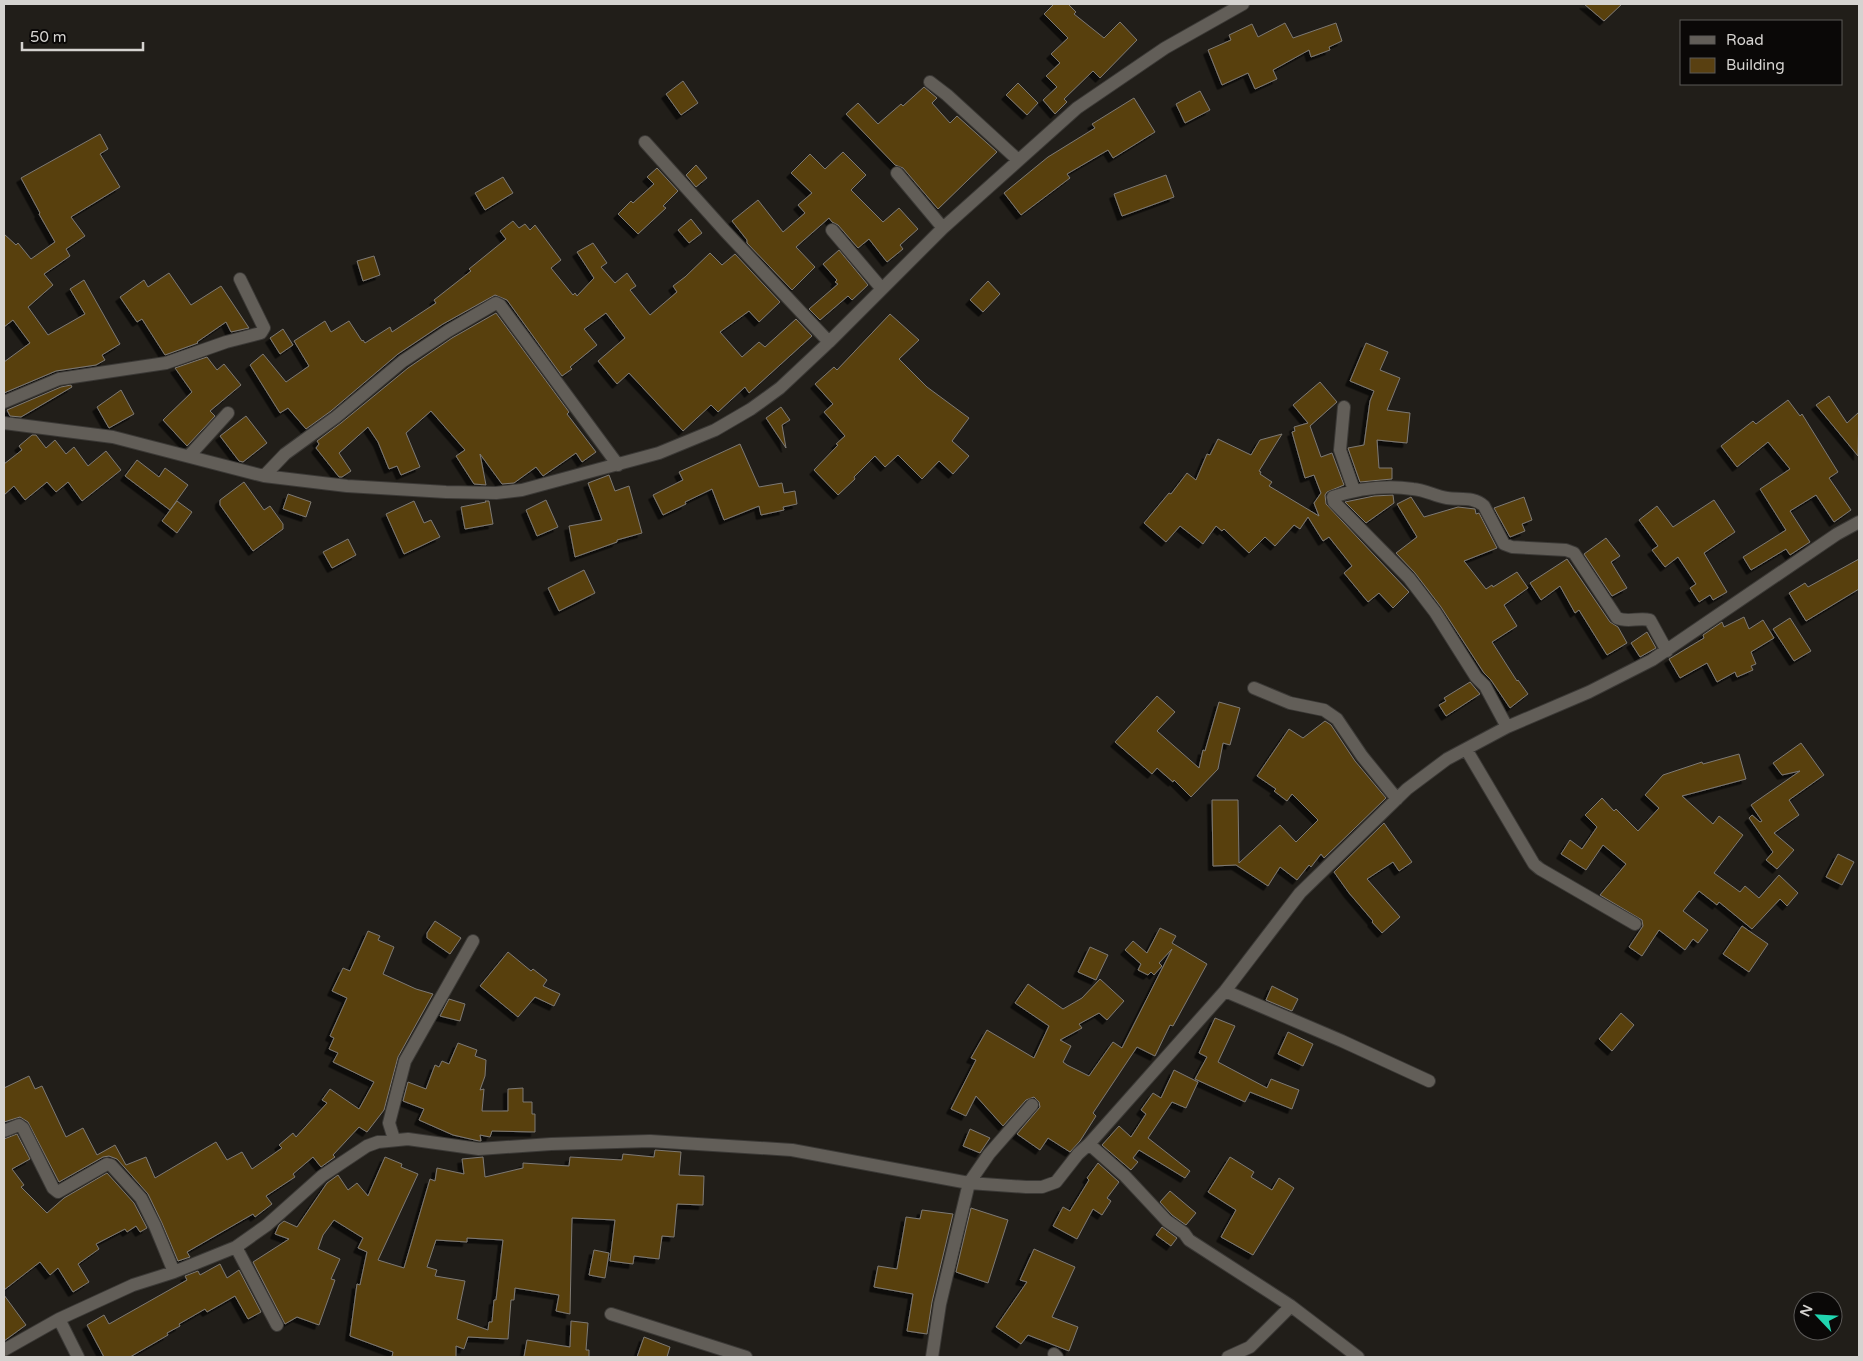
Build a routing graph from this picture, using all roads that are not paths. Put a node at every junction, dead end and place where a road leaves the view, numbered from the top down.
1 (1243, 4) edge
2 (930, 82) dead end
3 (644, 142) dead end
4 (1017, 159) junction
5 (896, 172) dead end
6 (943, 228) junction
7 (832, 230) dead end
8 (240, 279) dead end
9 (882, 289) junction
10 (829, 342) junction
11 (4, 402) edge
12 (1344, 407) dead end
13 (228, 413) dead end
14 (4, 423) edge
15 (189, 456) junction
16 (618, 465) junction
17 (264, 476) junction
18 (1354, 490) junction
19 (1859, 522) edge
20 (1667, 651) junction
21 (1254, 688) dead end
22 (1507, 727) junction
23 (1466, 749) junction
24 (1397, 799) junction
25 (1635, 924) dead end
26 (472, 941) dead end
27 (1225, 991) junction
28 (1429, 1081) dead end
29 (1032, 1105) dead end
30 (4, 1131) edge
31 (394, 1139) junction
32 (1090, 1144) junction
33 (969, 1183) junction
34 (236, 1247) junction
35 (174, 1272) junction
36 (1291, 1306) junction
37 (611, 1314) dead end
38 (59, 1319) junction
39 (278, 1325) dead end
40 (4, 1350) edge
41 (78, 1357) edge
42 (746, 1357) edge
43 (932, 1357) edge
44 (1228, 1357) edge
45 (1358, 1357) edge

1 - 4 street
2 - 4 street
3 - 10 street
4 - 6 street
5 - 6 street
6 - 9 street
7 - 9 street
8 - 11 street
9 - 10 street
10 - 16 street
12 - 18 street
13 - 15 street
14 - 15 street
15 - 17 street
16 - 17 street
16 - 17 street
18 - 20 street
18 - 22 street
19 - 20 street
20 - 22 street
21 - 24 street
22 - 23 street
23 - 24 street
23 - 25 street
24 - 27 street
26 - 31 street
27 - 28 street
27 - 32 street
29 - 33 street
30 - 35 street
31 - 33 street
31 - 34 street
32 - 33 street
32 - 36 street
33 - 43 street
34 - 35 street
34 - 39 street
35 - 38 street
36 - 44 street
36 - 45 street
37 - 42 street
38 - 40 street
38 - 41 street

